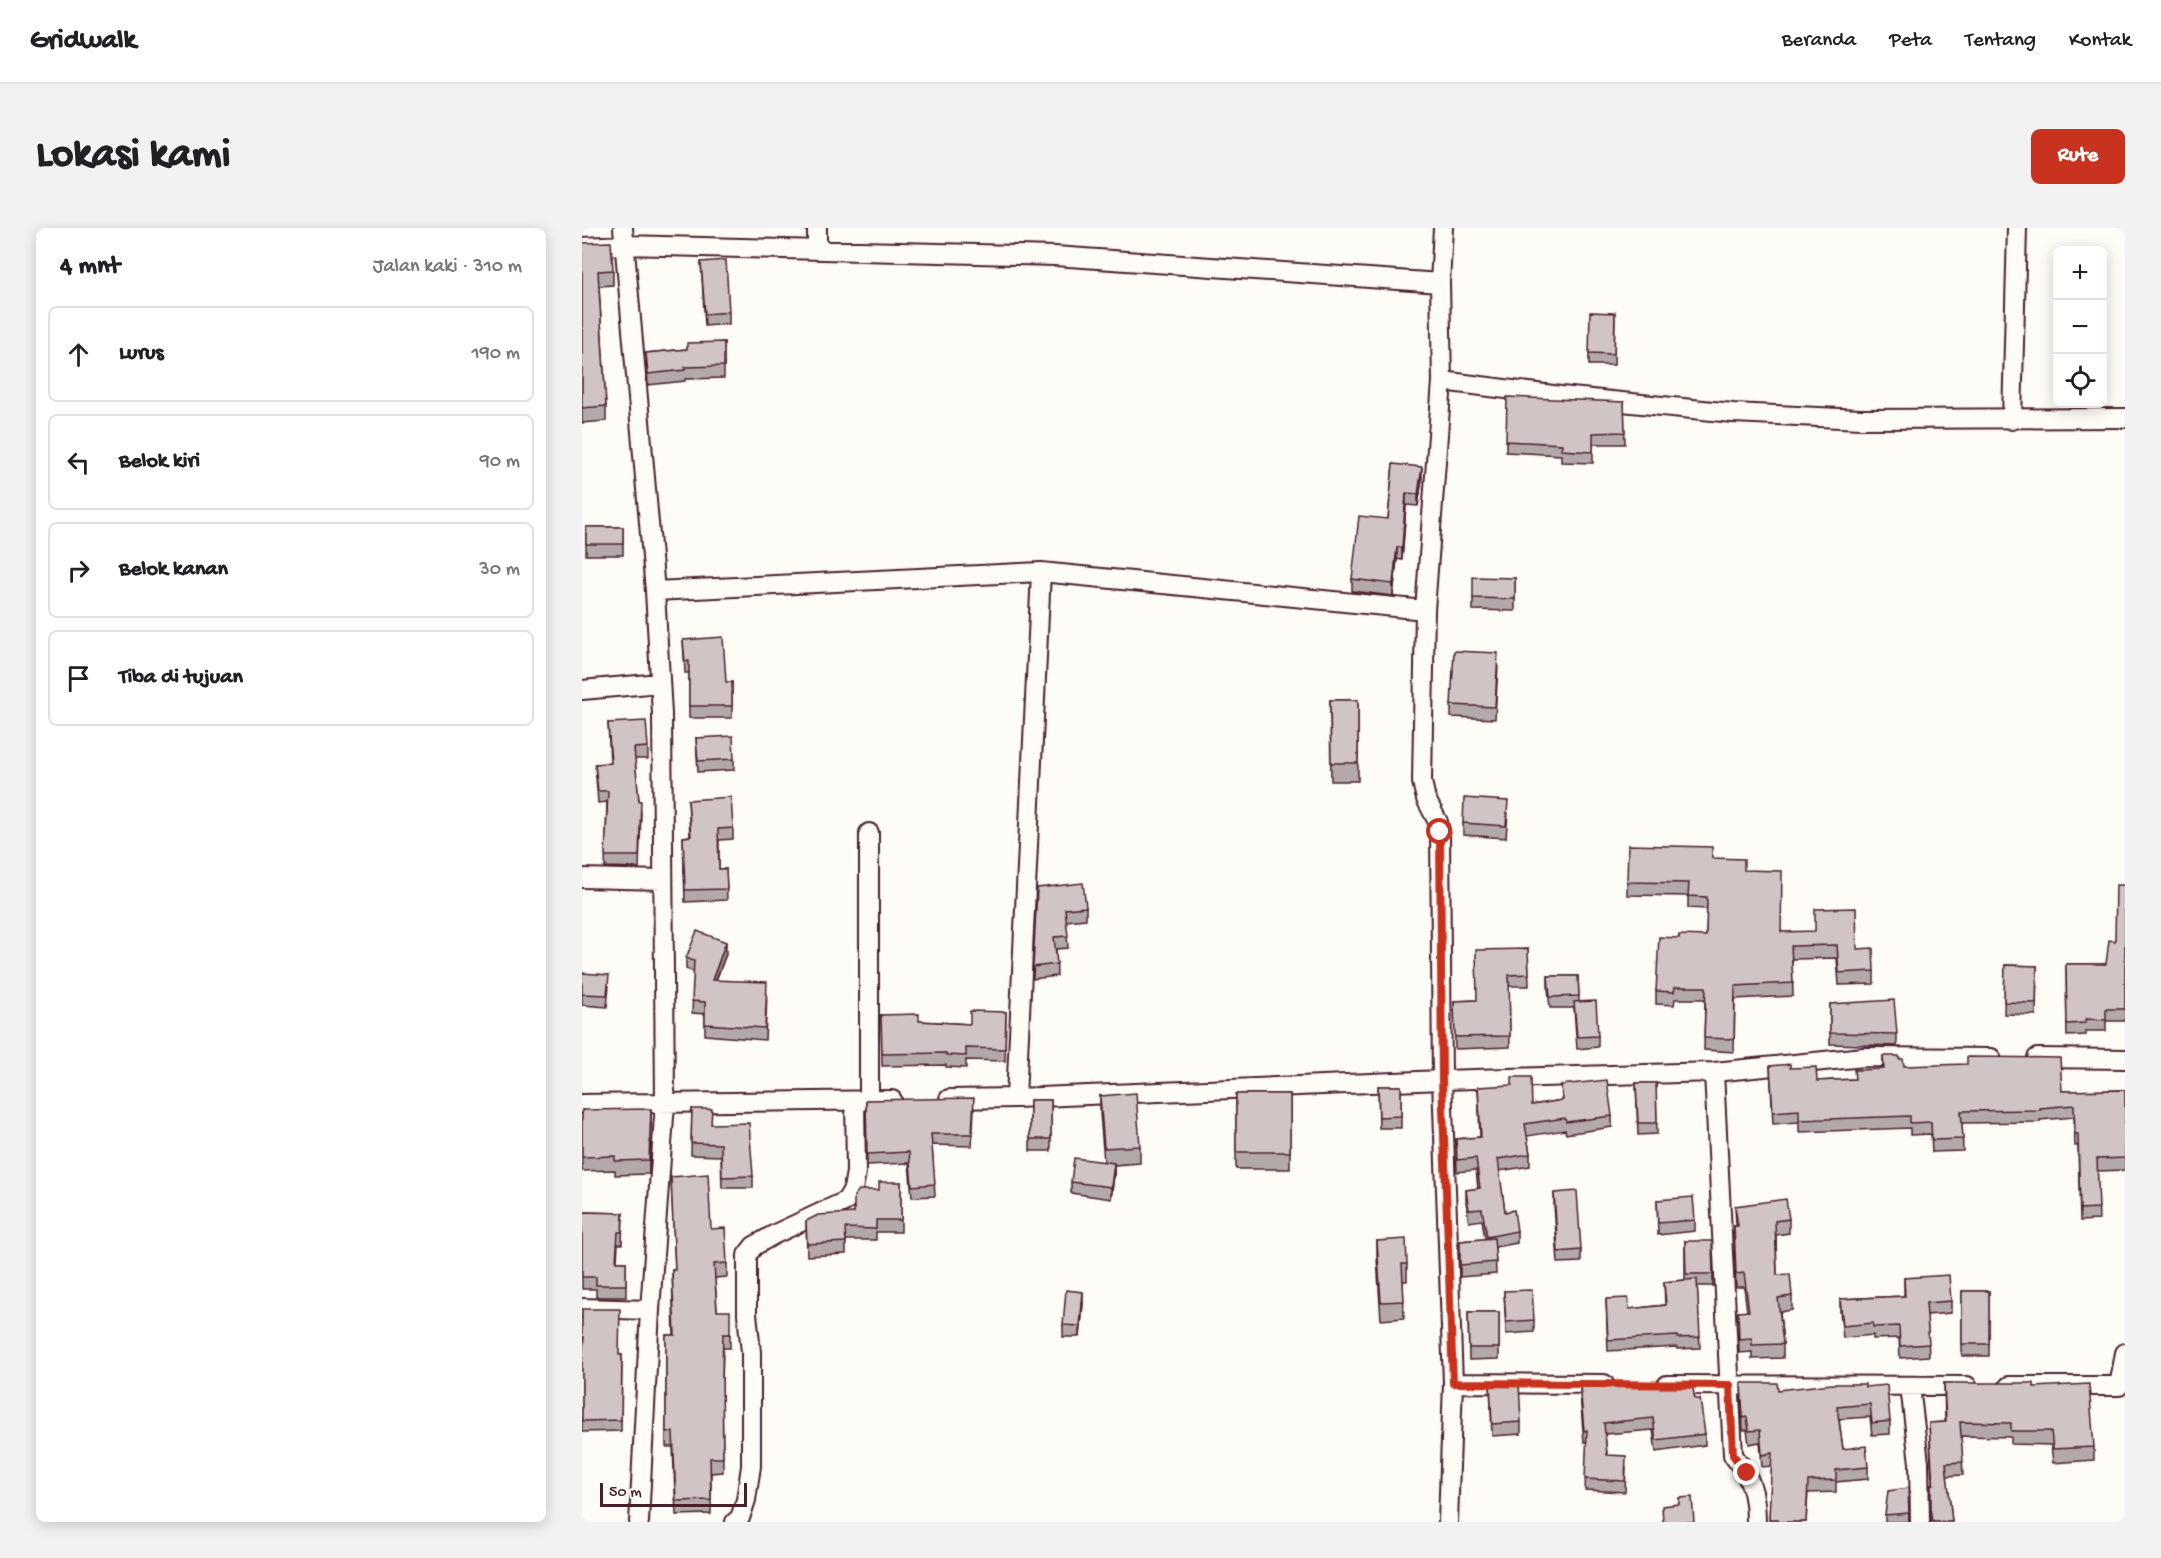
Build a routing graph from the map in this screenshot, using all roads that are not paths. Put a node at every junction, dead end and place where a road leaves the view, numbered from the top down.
1 (817, 228) edge
2 (1443, 228) edge
3 (2017, 228) edge
4 (623, 236) edge
5 (582, 247) edge
6 (817, 250) junction
7 (1440, 282) junction
8 (1442, 381) junction
9 (2125, 418) edge
10 (2012, 420) junction
11 (1041, 572) junction
12 (655, 591) junction
13 (1425, 610) junction
14 (660, 682) junction
15 (582, 690) edge
16 (869, 833) dead end
17 (582, 878) edge
18 (663, 880) junction
19 (2125, 1059) edge
20 (1714, 1072) junction
21 (1442, 1080) junction
22 (1016, 1098) junction
23 (862, 1100) junction
24 (914, 1100) edge
25 (937, 1100) edge
26 (665, 1103) junction
27 (582, 1104) edge
28 (582, 1308) edge
29 (650, 1310) junction
30 (2125, 1353) edge
31 (1453, 1383) junction
32 (1626, 1385) edge
33 (1649, 1385) edge
34 (1730, 1385) junction
35 (1910, 1386) junction
36 (2122, 1386) edge
37 (639, 1522) edge
38 (735, 1522) edge
39 (1448, 1522) edge
40 (1756, 1522) edge
41 (1920, 1522) edge

1 - 6 street
2 - 7 street
3 - 10 street
4 - 5 street
4 - 6 street
4 - 12 street
6 - 7 street
7 - 8 street
8 - 10 street
8 - 13 street
9 - 10 street
11 - 12 street
11 - 13 street
11 - 22 street
12 - 14 street
13 - 21 street
14 - 15 street
14 - 18 street
16 - 23 street
17 - 18 street
18 - 26 street
19 - 20 street
20 - 21 street
20 - 34 street
21 - 22 street
21 - 31 street
22 - 25 street
23 - 24 street
23 - 26 street
23 - 38 street
26 - 27 street
26 - 29 street
28 - 29 street
29 - 37 street
30 - 36 street
31 - 32 street
31 - 39 street
33 - 34 street
34 - 35 street
34 - 40 street
35 - 36 street
35 - 41 street

